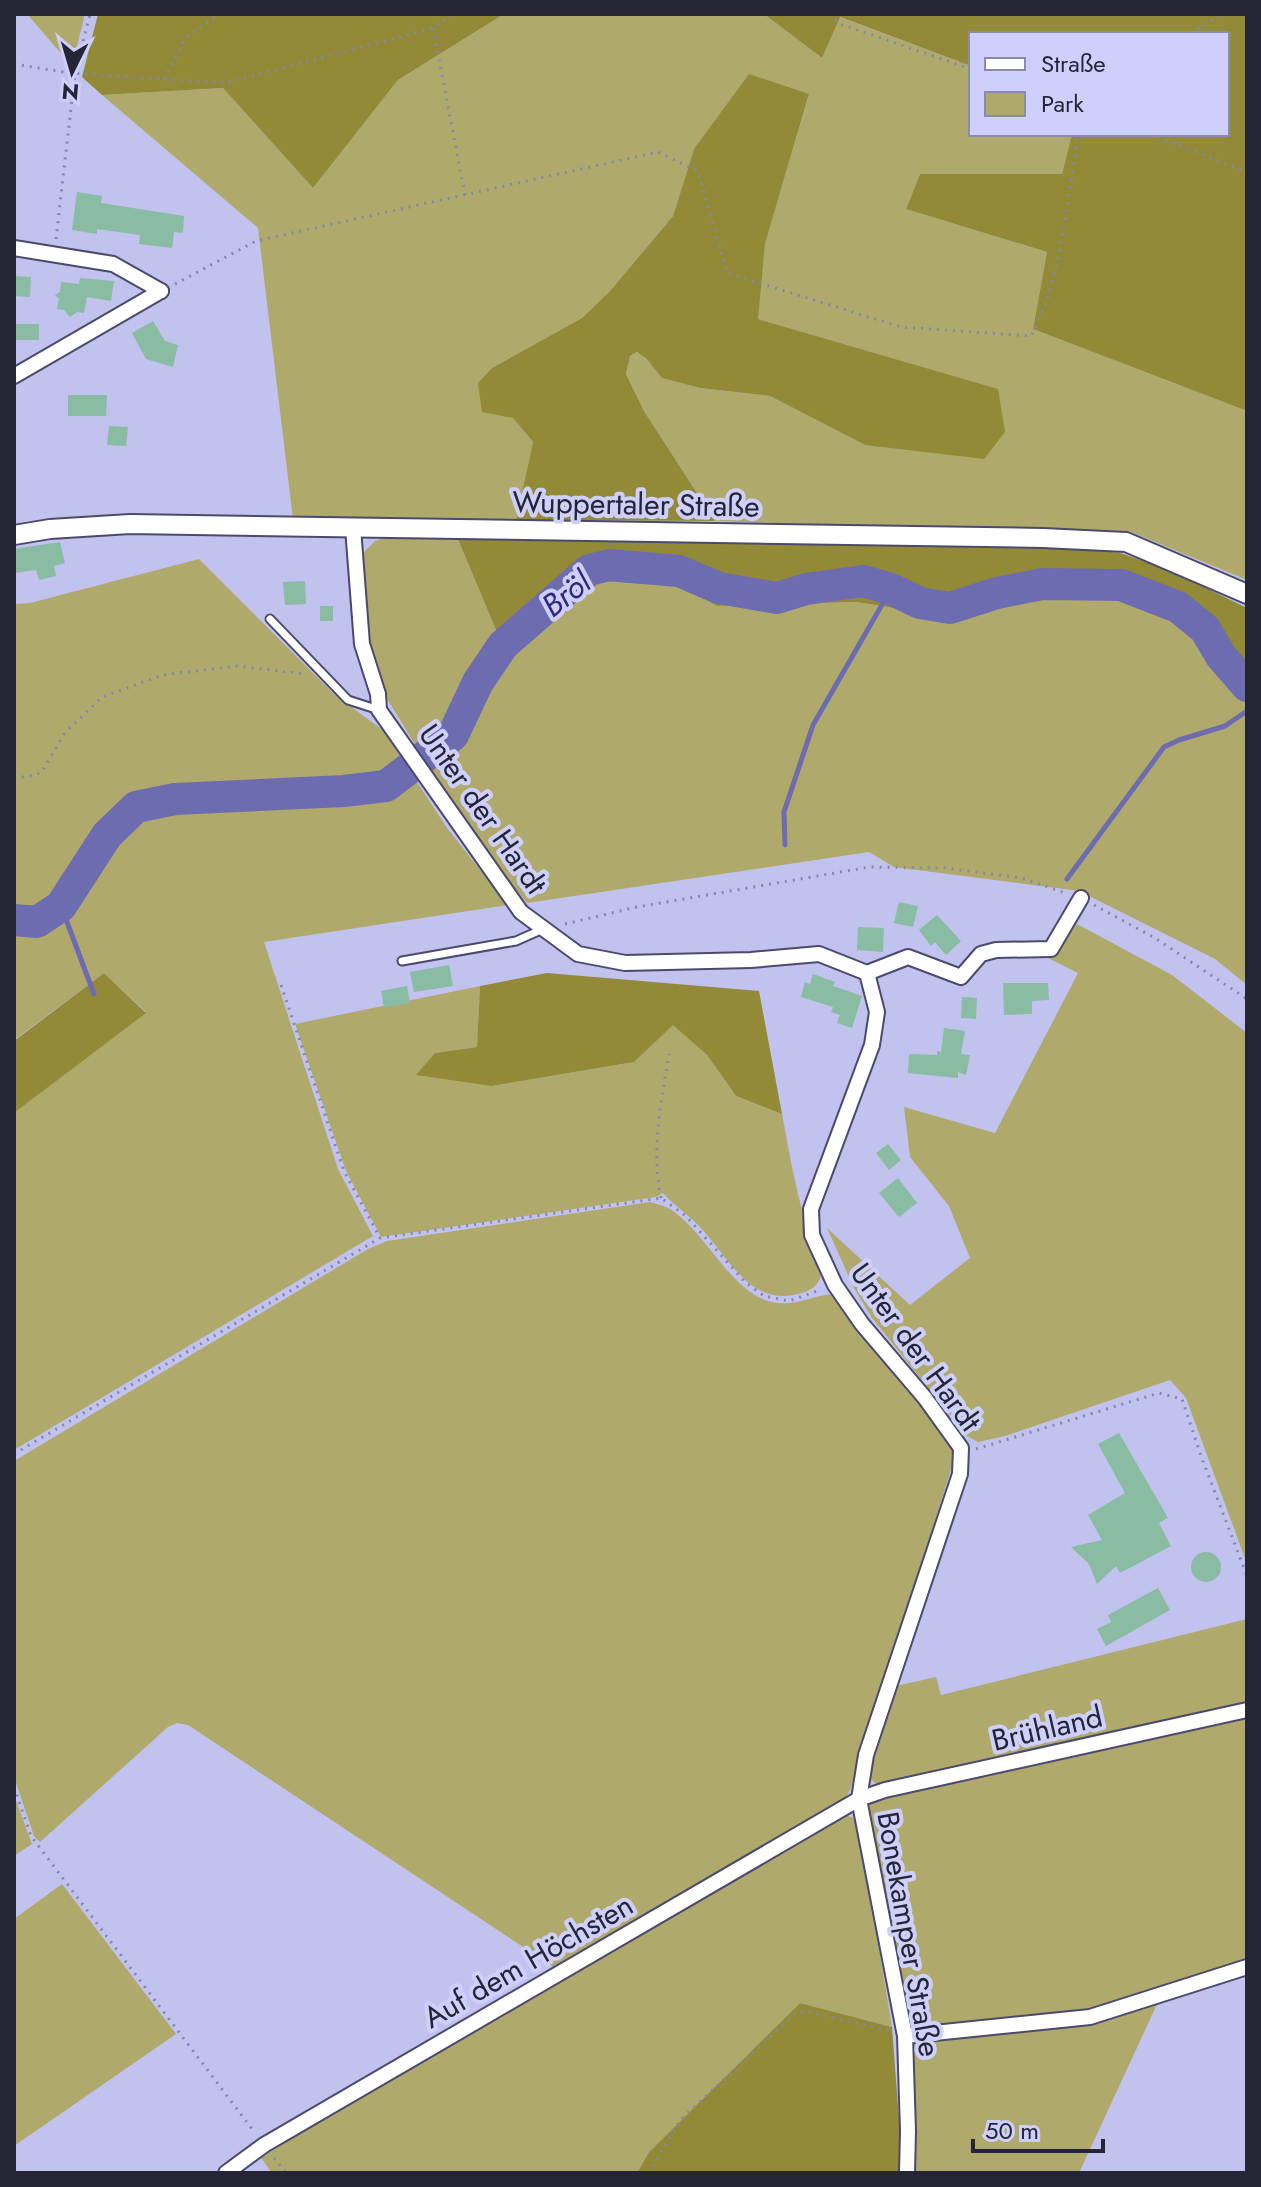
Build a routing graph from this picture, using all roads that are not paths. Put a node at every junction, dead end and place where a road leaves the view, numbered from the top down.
1 (14, 248) edge
2 (14, 376) edge
3 (353, 528) junction
4 (14, 535) edge
5 (1247, 594) edge
6 (270, 619) dead end
7 (379, 710) junction
8 (1081, 898) road end
9 (543, 929) junction
10 (402, 961) dead end
11 (867, 973) junction
12 (1247, 1710) edge
13 (859, 1799) junction
14 (1247, 1967) edge
15 (905, 2036) junction
16 (226, 2173) edge
17 (907, 2173) edge

1 - 2 street
3 - 4 main road, Wuppertaler Straße
3 - 5 main road, Wuppertaler Straße
3 - 7 street, Unter der Hardt
6 - 7 lane
7 - 9 street, Unter der Hardt
8 - 11 street
9 - 10 lane
9 - 11 street, Unter der Hardt
11 - 13 street, Unter der Hardt
12 - 13 street, Brühland
13 - 15 street, Bonekamper Straße
13 - 16 street, Auf dem Höchsten
14 - 15 street
15 - 17 street, Bonekamper Straße

